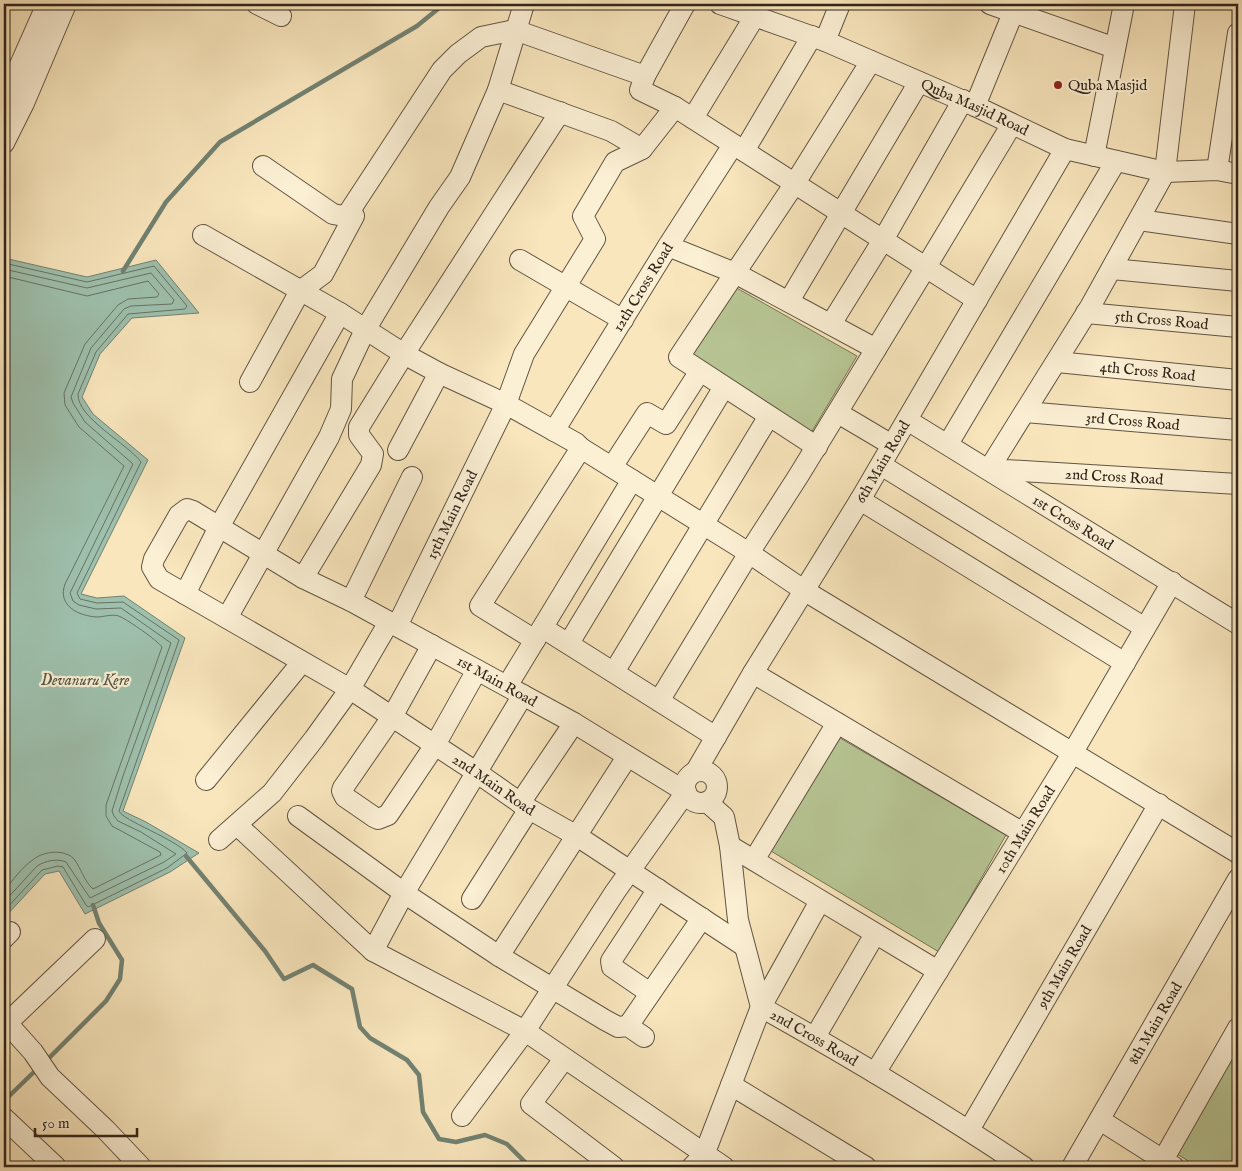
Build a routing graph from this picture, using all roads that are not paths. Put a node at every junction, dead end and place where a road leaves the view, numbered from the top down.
1 (47, 4) edge
2 (66, 4) edge
3 (257, 4) edge
4 (524, 4) edge
5 (685, 4) edge
6 (720, 4) edge
7 (840, 4) edge
8 (990, 4) edge
9 (1124, 4) edge
10 (1185, 4) edge
11 (1013, 13) junction
12 (281, 16) dead end
13 (755, 16) junction
14 (515, 30) junction
15 (1238, 33) edge
16 (819, 39) junction
17 (1115, 48) junction
18 (870, 60) junction
19 (645, 76) junction
20 (919, 82) junction
21 (498, 90) junction
22 (4, 100) edge
23 (969, 103) junction
24 (675, 107) junction
25 (560, 112) junction
26 (693, 118) junction
27 (1012, 124) junction
28 (4, 144) edge
29 (642, 148) junction
30 (739, 148) junction
31 (1065, 149) junction
32 (1094, 156) junction
33 (1116, 161) junction
34 (262, 166) dead end
35 (1217, 170) junction
36 (1165, 172) junction
37 (1238, 174) edge
38 (795, 184) junction
39 (840, 213) junction
40 (354, 216) dead end
41 (1139, 220) junction
42 (1238, 234) edge
43 (203, 235) dead end
44 (883, 240) junction
45 (668, 246) junction
46 (520, 260) dead end
47 (926, 268) junction
48 (1112, 269) junction
49 (735, 273) junction
50 (1238, 281) edge
51 (566, 286) junction
52 (300, 291) junction
53 (977, 300) junction
54 (789, 301) junction
55 (340, 313) junction
56 (1086, 313) junction
57 (623, 320) junction
58 (831, 324) junction
59 (1238, 327) edge
60 (365, 330) junction
61 (876, 349) junction
62 (404, 354) junction
63 (1057, 362) junction
64 (700, 371) junction
65 (439, 373) junction
66 (1238, 380) edge
67 (250, 382) dead end
68 (724, 387) junction
69 (506, 404) junction
70 (1025, 412) junction
71 (838, 413) junction
72 (769, 416) junction
73 (907, 420) junction
74 (1238, 430) edge
75 (554, 431) junction
76 (948, 444) junction
77 (892, 445) junction
78 (817, 447) junction
79 (581, 448) junction
80 (398, 450) dead end
81 (880, 465) junction
82 (612, 467) junction
83 (990, 469) junction
84 (412, 477) dead end
85 (632, 480) junction
86 (1238, 484) edge
87 (658, 496) junction
88 (860, 500) junction
89 (703, 525) junction
90 (219, 527) junction
91 (749, 553) junction
92 (263, 554) junction
93 (303, 578) junction
94 (1172, 582) junction
95 (805, 591) junction
96 (185, 594) junction
97 (351, 601) junction
98 (234, 622) junction
99 (393, 624) junction
100 (1238, 624) edge
101 (1146, 628) junction
102 (539, 634) junction
103 (569, 643) junction
104 (432, 645) junction
105 (302, 662) junction
106 (1125, 663) junction
107 (477, 670) junction
108 (614, 672) junction
109 (753, 673) junction
110 (350, 690) junction
111 (515, 691) junction
112 (659, 701) junction
113 (392, 717) junction
114 (574, 723) junction
115 (838, 723) junction
116 (716, 737) junction
117 (435, 745) junction
118 (1073, 752) junction
119 (627, 757) junction
120 (696, 771) junction
121 (476, 772) junction
122 (206, 780) dead end
123 (686, 792) junction
124 (707, 802) junction
125 (1159, 804) junction
126 (525, 806) junction
127 (298, 816) dead end
128 (237, 825) junction
129 (1023, 833) junction
130 (577, 836) junction
131 (219, 840) dead end
132 (730, 846) junction
133 (1238, 853) edge
134 (754, 860) junction
135 (630, 871) junction
136 (1238, 879) edge
137 (658, 889) junction
138 (404, 893) junction
139 (472, 899) dead end
140 (820, 901) junction
141 (702, 918) junction
142 (875, 934) junction
143 (95, 938) dead end
144 (744, 946) junction
145 (372, 951) junction
146 (499, 956) junction
147 (938, 971) junction
148 (553, 989) junction
149 (650, 993) junction
150 (760, 1007) junction
151 (5, 1024) edge
152 (1238, 1028) edge
153 (525, 1031) junction
154 (815, 1038) junction
155 (564, 1059) junction
156 (875, 1073) junction
157 (731, 1085) junction
158 (462, 1116) dead end
159 (4, 1118) edge
160 (1100, 1120) junction
161 (969, 1130) junction
162 (698, 1161) edge
163 (1169, 1164) edge
164 (56, 1167) edge
165 (141, 1167) edge
166 (614, 1167) edge
167 (724, 1167) edge
168 (866, 1167) edge
169 (1024, 1167) edge
170 (1072, 1167) edge

1 - 22 street
2 - 28 street
3 - 12 street
4 - 14 street
5 - 19 street
6 - 13 street, Quba Masjid Road
7 - 16 street, 12th Cross Road
8 - 11 street
9 - 17 street
10 - 36 street
11 - 17 street
11 - 23 street
13 - 16 street, Quba Masjid Road
13 - 26 street
14 - 19 street
14 - 21 street
14 - 34 street
15 - 35 street
16 - 18 street, Quba Masjid Road
16 - 30 street, 12th Cross Road
17 - 32 street
18 - 20 street, Quba Masjid Road
18 - 38 street
19 - 24 street
20 - 23 street, Quba Masjid Road
20 - 39 street
21 - 25 street
21 - 60 street
23 - 27 street, Quba Masjid Road
23 - 44 street
24 - 26 street
24 - 29 street
25 - 29 street
25 - 62 street
26 - 30 street
27 - 31 street, Quba Masjid Road
27 - 47 street
29 - 51 street, 15th Main Road
30 - 38 street
30 - 45 street, 12th Cross Road
31 - 32 street, Quba Masjid Road
31 - 53 street, 6th Main Road
32 - 33 street, Quba Masjid Road
33 - 36 street, Quba Masjid Road
33 - 76 street
35 - 36 street, Quba Masjid Road
35 - 37 street, Quba Masjid Road
36 - 41 street
38 - 39 street
38 - 49 street
39 - 44 street
39 - 54 street
40 - 52 street
41 - 42 street
41 - 48 street
43 - 52 street
44 - 47 street
44 - 58 street
45 - 49 street
45 - 57 street, 12th Cross Road
46 - 51 street
47 - 53 street
47 - 61 street
48 - 50 street
48 - 56 street
49 - 54 street
49 - 64 street
51 - 57 street
51 - 69 street, 15th Main Road
52 - 55 street
52 - 67 street
53 - 73 street, 6th Main Road
54 - 58 street
55 - 60 street
55 - 90 street
56 - 59 street, 5th Cross Road
56 - 63 street
57 - 75 street, 12th Cross Road
58 - 61 street
60 - 62 street
60 - 92 street
61 - 71 street
62 - 65 street
62 - 93 street
63 - 66 street, 4th Cross Road
63 - 70 street
64 - 68 street
64 - 82 street
65 - 69 street
65 - 80 street
68 - 72 street
68 - 87 street
69 - 75 street
69 - 99 street, 15th Main Road
70 - 74 street, 3rd Cross Road
70 - 83 street
71 - 77 street
71 - 78 street
72 - 78 street
72 - 89 street
73 - 76 street, 1st Cross Road
73 - 77 street, 6th Main Road
75 - 79 street
76 - 83 street, 1st Cross Road
77 - 81 street, 6th Main Road
78 - 91 street
79 - 82 street
79 - 102 street
81 - 88 street, 6th Main Road
81 - 101 street
82 - 85 street
83 - 86 street, 2nd Cross Road
83 - 94 street, 1st Cross Road
84 - 97 street
85 - 87 street
85 - 102 street
87 - 89 street
87 - 103 street
88 - 95 street, 6th Main Road
88 - 106 street
89 - 91 street
89 - 108 street
90 - 92 street, 1st Main Road
90 - 96 street
90 - 96 street, 2nd Main Road
91 - 95 street
91 - 112 street
92 - 93 street, 1st Main Road
92 - 98 street
93 - 97 street, 1st Main Road
94 - 100 street, 1st Cross Road
94 - 101 street, 10th Main Road
95 - 109 street, 6th Main Road
95 - 118 street
96 - 98 street, 2nd Main Road
97 - 99 street, 1st Main Road
98 - 105 street, 2nd Main Road
99 - 104 street, 1st Main Road
99 - 110 street, 15th Main Road
101 - 106 street, 10th Main Road
102 - 103 street
102 - 111 street
103 - 108 street
104 - 107 street, 1st Main Road
104 - 113 street
105 - 110 street, 2nd Main Road
105 - 122 street
106 - 118 street, 10th Main Road
107 - 111 street, 1st Main Road
107 - 117 street
108 - 112 street
109 - 115 street
109 - 116 street, 6th Main Road
110 - 113 street, 2nd Main Road
110 - 128 street, 15th Main Road
111 - 114 street, 1st Main Road
111 - 121 street
112 - 116 street
113 - 117 street, 2nd Main Road
113 - 117 street
114 - 119 street, 1st Main Road
114 - 126 street
115 - 129 street
115 - 134 street
116 - 120 street, 6th Main Road
117 - 121 street, 2nd Main Road
118 - 125 street
118 - 129 street, 10th Main Road
119 - 123 street, 1st Main Road
119 - 130 street
120 - 123 street
120 - 124 street
121 - 126 street, 2nd Main Road
121 - 138 street
123 - 124 street
123 - 135 street
124 - 132 street, 2nd Cross Road
125 - 133 street
125 - 161 street, 9th Main Road
126 - 130 street, 2nd Main Road
126 - 139 street
127 - 138 street
128 - 131 street, 15th Main Road
128 - 145 street
129 - 147 street, 10th Main Road
130 - 135 street, 2nd Main Road
130 - 146 street
132 - 134 street
132 - 144 street, 2nd Cross Road
134 - 140 street
135 - 137 street, 2nd Main Road
135 - 148 street
136 - 160 street, 8th Main Road
137 - 141 street, 2nd Main Road
137 - 149 street
138 - 145 street
138 - 146 street
140 - 142 street
140 - 150 street
141 - 144 street, 2nd Main Road
141 - 149 street
142 - 147 street
142 - 154 street
143 - 151 street
144 - 150 street, 2nd Cross Road
145 - 153 street
146 - 148 street
147 - 156 street, 10th Main Road
148 - 149 street
148 - 153 street
150 - 154 street, 2nd Cross Road
150 - 157 street
151 - 165 street
152 - 163 street
153 - 155 street
153 - 158 street
154 - 156 street, 2nd Cross Road
155 - 162 street
155 - 166 street
156 - 161 street, 2nd Cross Road
157 - 162 street
157 - 168 street
159 - 164 street
160 - 163 street
160 - 170 street, 8th Main Road
161 - 169 street, 2nd Cross Road
162 - 167 street

